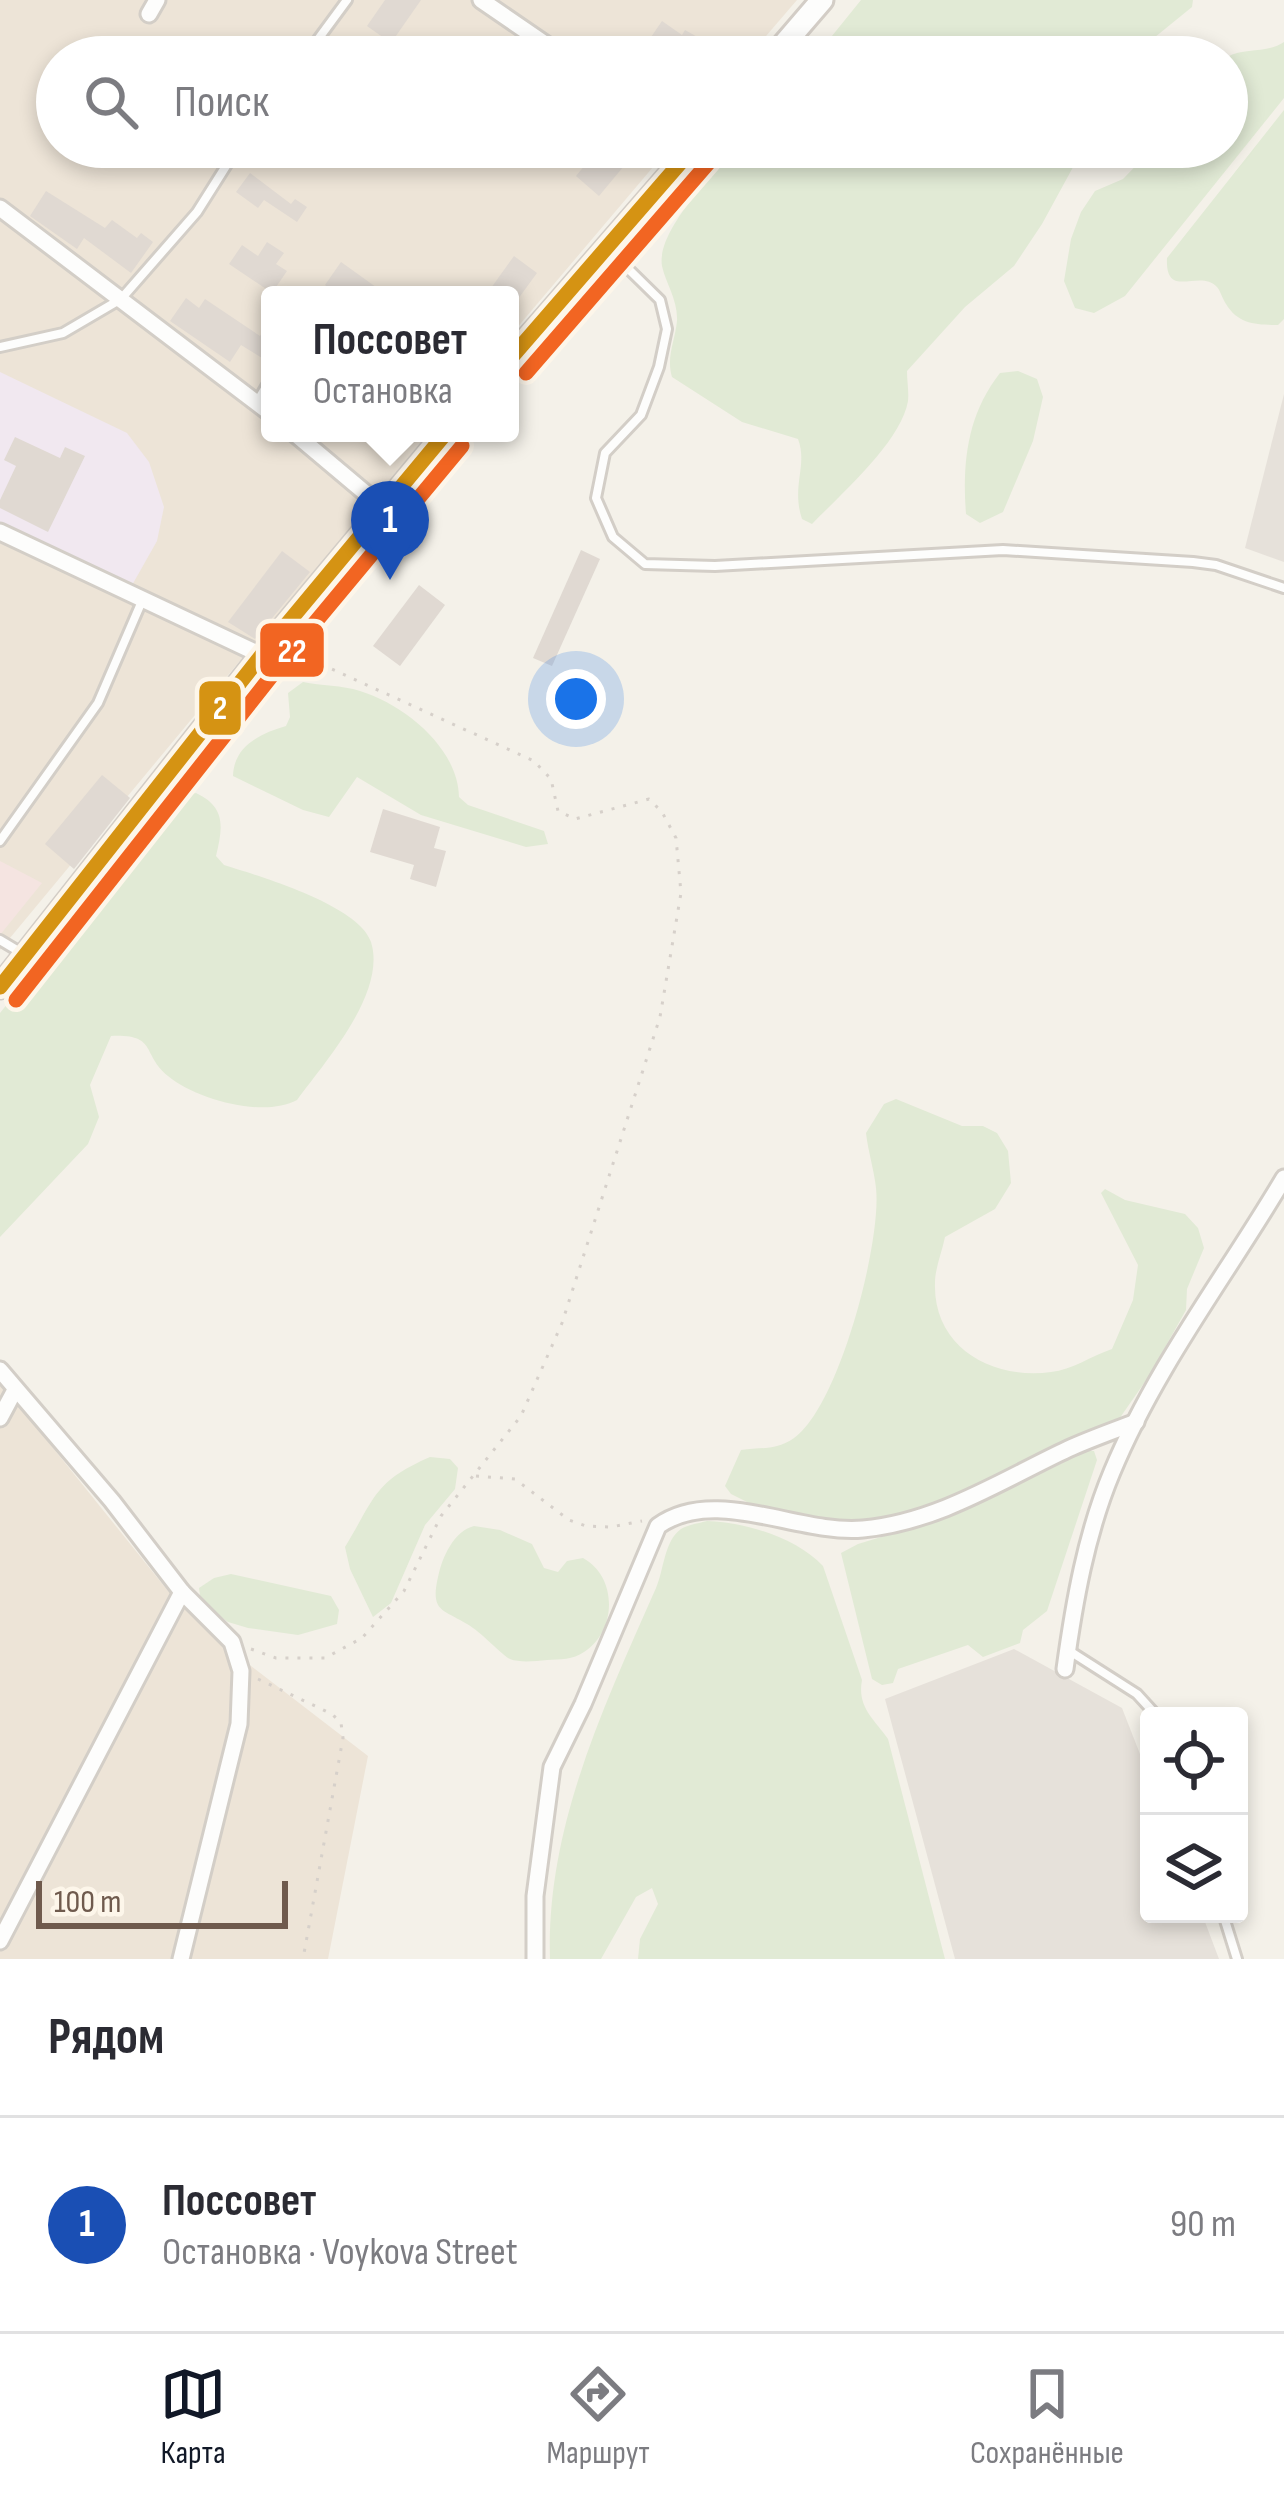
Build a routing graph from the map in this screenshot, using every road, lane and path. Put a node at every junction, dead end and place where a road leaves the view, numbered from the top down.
1 (347, 0) edge
2 (481, 0) edge
3 (822, 0) edge
4 (320, 36) edge
5 (533, 36) edge
6 (790, 36) edge
7 (225, 168) edge
8 (676, 168) edge
9 (0, 208) edge
10 (607, 247) junction
11 (121, 299) junction
12 (0, 347) edge
13 (519, 349) edge
14 (261, 406) edge
15 (305, 442) edge
16 (438, 442) edge
17 (382, 507) junction
18 (0, 532) edge
19 (1284, 588) edge
20 (142, 601) junction
21 (267, 649) junction
22 (0, 841) edge
23 (0, 940) edge
24 (26, 955) junction
25 (0, 988) edge
26 (1284, 1178) edge
27 (0, 1370) edge
28 (15, 1390) junction
29 (0, 1418) edge
30 (1136, 1421) junction
31 (474, 1476) junction
32 (663, 1522) junction
33 (182, 1592) junction
34 (232, 1642) junction
35 (1068, 1650) junction
36 (1065, 1670) dead end
37 (241, 1671) junction
38 (1149, 1707) edge
39 (1226, 1923) edge
40 (0, 1941) edge
41 (182, 1959) edge
42 (303, 1959) edge
43 (536, 1959) edge
44 (1237, 1959) edge

1 - 4 lane
2 - 5 street
3 - 6 street
7 - 11 lane
8 - 10 street
9 - 11 street
10 - 13 street
10 - 19 lane
11 - 12 lane
11 - 14 street
15 - 17 street
16 - 17 street
17 - 21 street
18 - 20 street
20 - 21 street
20 - 22 lane
21 - 24 street
21 - 31 path
23 - 24 lane
24 - 25 street
26 - 30 street
27 - 28 street
28 - 29 street
28 - 33 street
30 - 32 street
30 - 35 street
31 - 32 path
31 - 34 path
32 - 43 street
33 - 34 street
33 - 40 street
34 - 37 street
35 - 36 street
35 - 38 lane
37 - 41 street
37 - 42 path
39 - 44 lane

